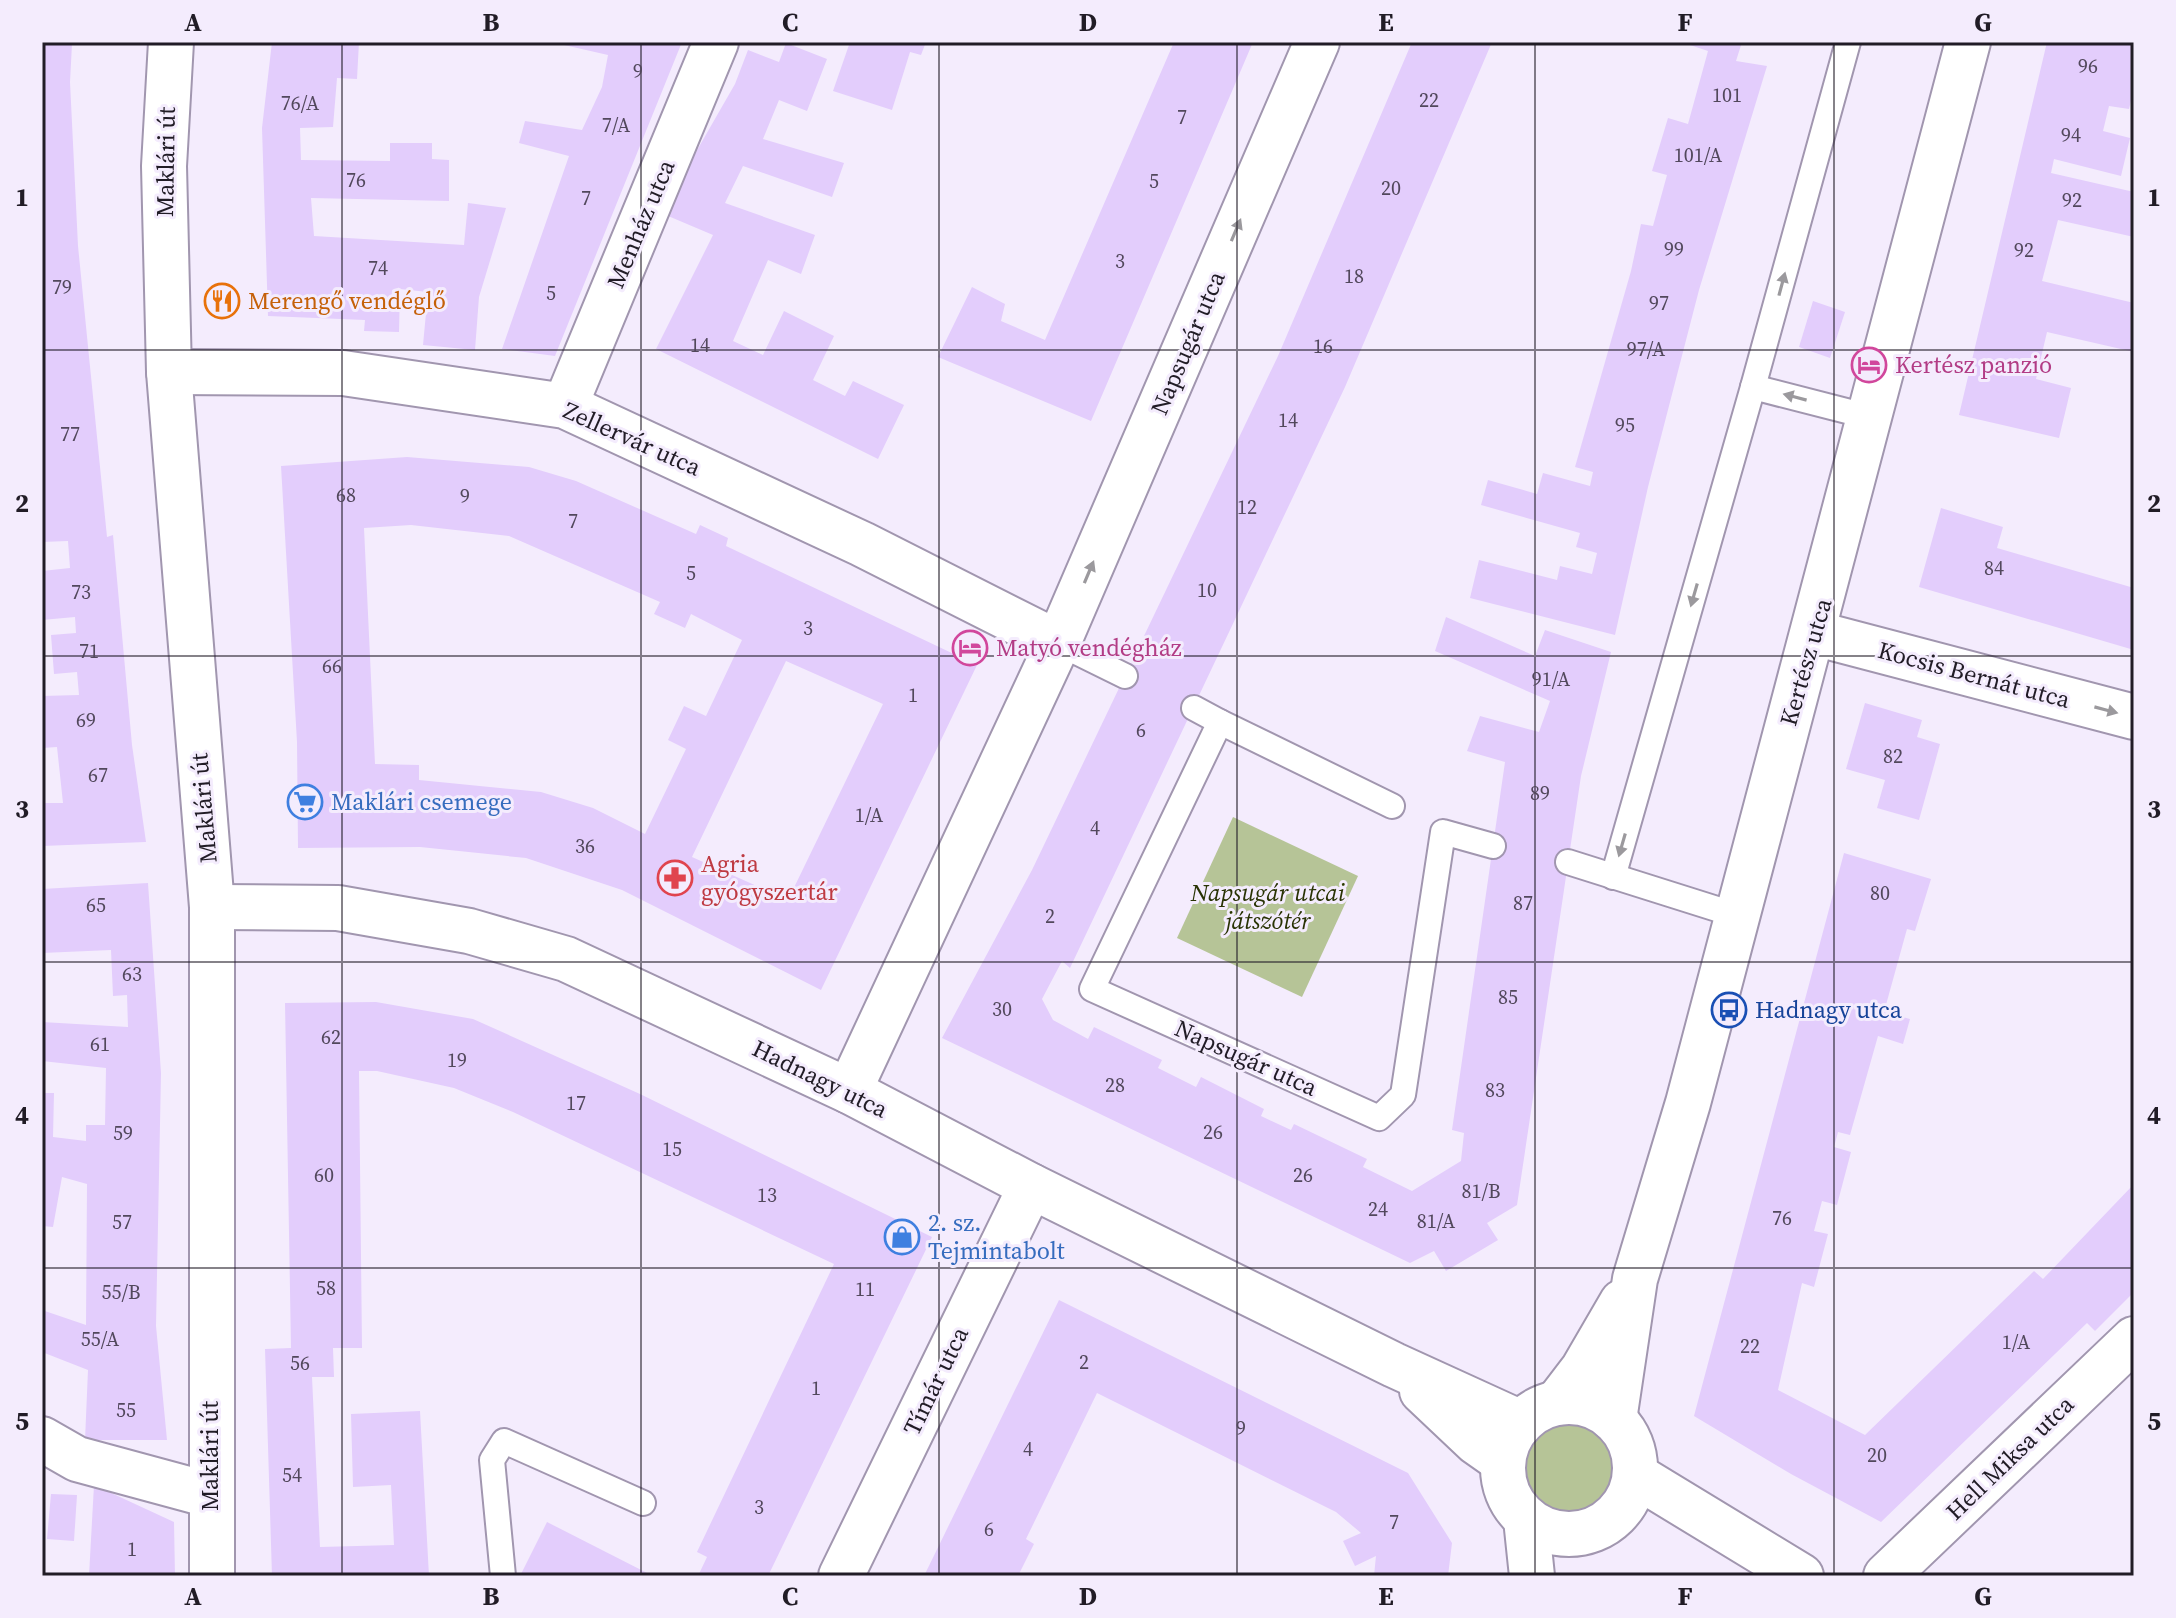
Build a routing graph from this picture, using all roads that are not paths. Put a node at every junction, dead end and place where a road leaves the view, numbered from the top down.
1 (171, 42) edge
2 (716, 42) edge
3 (1317, 42) edge
4 (1848, 42) edge
5 (1968, 42) edge
6 (169, 372) junction
7 (1753, 387) junction
8 (565, 406) junction
9 (1870, 417) junction
10 (1814, 633) junction
11 (1058, 643) junction
12 (1125, 676) dead end
13 (1194, 708) dead end
14 (2134, 717) edge
15 (1220, 722) junction
16 (1392, 806) dead end
17 (1493, 846) dead end
18 (1568, 862) dead end
19 (1613, 877) junction
20 (212, 907) junction
21 (1736, 915) junction
22 (849, 1091) junction
23 (1031, 1186) junction
24 (1635, 1279) junction
25 (2134, 1339) edge
26 (1614, 1420) junction
27 (1527, 1429) junction
28 (42, 1439) edge
29 (1627, 1493) junction
30 (210, 1495) junction
31 (643, 1503) dead end
32 (1526, 1519) junction
33 (1571, 1535) junction
34 (212, 1576) edge
35 (503, 1576) edge
36 (841, 1576) edge
37 (1532, 1576) edge
38 (1547, 1576) edge
39 (1801, 1576) edge
40 (1886, 1576) edge

1 - 6 street, Maklári út
2 - 8 street, Menház utca
11 -> 3 street, Napsugár utca
7 -> 4 lane
5 - 9 street, Kertész utca
6 - 8 street, Zellervár utca
6 - 20 street, Maklári út
9 -> 7 lane
7 -> 19 lane
8 - 11 street, Zellervár utca
9 - 10 street, Kertész utca
10 -> 14 street, Kocsis Bernát utca
10 - 21 street, Kertész utca
11 - 12 lane
11 - 22 street, Napsugár utca
13 - 15 lane
15 - 16 lane
15 - 17 lane, Napsugár utca
18 - 19 lane
19 - 21 lane
20 - 22 street, Hadnagy utca
20 - 30 street, Maklári út
21 - 24 street, Kertész utca
22 - 23 street, Hadnagy utca
23 - 27 street, Hadnagy utca
23 - 36 street, Tímár utca
24 - 26 street, Kertész utca
24 - 27 street, Kertész utca
25 - 40 street, Hell Miksa utca
26 - 27 street
26 - 29 street
27 - 32 street
28 - 30 street
29 - 33 street
29 - 39 street
30 - 34 street, Maklári út
31 - 35 lane
32 - 33 street
32 - 37 street
33 - 38 street

